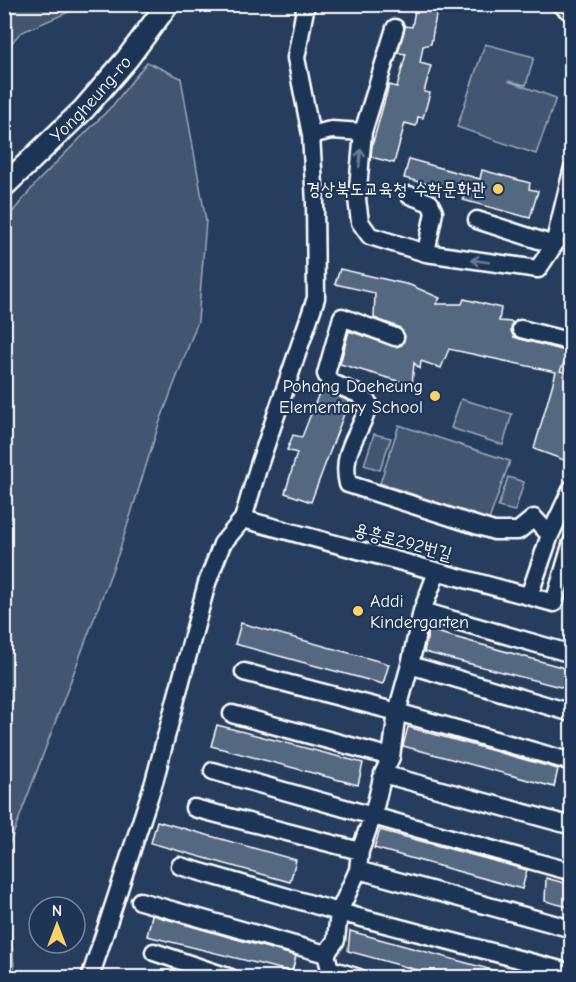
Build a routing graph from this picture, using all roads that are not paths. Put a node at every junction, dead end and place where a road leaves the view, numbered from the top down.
1 (168, 4) edge
2 (306, 4) edge
3 (560, 4) edge
4 (572, 13) edge
5 (395, 28) dead end
6 (363, 132) junction
7 (311, 135) junction
8 (572, 171) edge
9 (4, 186) edge
10 (409, 195) dead end
11 (477, 220) dead end
12 (554, 245) junction
13 (426, 253) junction
14 (521, 329) dead end
15 (395, 337) dead end
16 (572, 342) edge
17 (572, 488) edge
18 (243, 519) junction
19 (550, 535) junction
20 (572, 542) edge
21 (437, 572) junction
22 (529, 596) junction
23 (422, 611) junction
24 (572, 654) edge
25 (410, 665) junction
26 (244, 672) dead end
27 (397, 712) junction
28 (572, 712) edge
29 (232, 714) dead end
30 (391, 757) junction
31 (572, 762) edge
32 (213, 771) dead end
33 (383, 774) junction
34 (195, 808) dead end
35 (373, 815) junction
36 (572, 826) edge
37 (360, 851) junction
38 (180, 866) dead end
39 (358, 870) junction
40 (572, 872) edge
41 (140, 901) dead end
42 (339, 912) junction
43 (572, 929) edge
44 (154, 952) dead end
45 (328, 967) edge
46 (572, 973) edge
47 (90, 978) edge
48 (231, 978) edge
49 (359, 978) edge

1 - 9 main road, Yongheung-ro
2 - 7 street
3 - 4 street
5 - 6 street
6 - 7 street
13 -> 6 street
7 - 18 street
8 - 12 street
10 - 13 street
11 - 12 street
12 -> 13 street
14 - 16 street
15 - 19 street
17 - 19 street
18 - 21 street, 용흥로292번길
18 - 47 street
19 - 22 street
20 - 22 street, 용흥로292번길
21 - 22 street, 용흥로292번길
21 - 23 street
23 - 24 street
23 - 25 street
25 - 27 street
25 - 28 street
26 - 27 street
27 - 30 street
27 - 31 street
29 - 30 street
30 - 33 street
32 - 35 street
33 - 35 street
33 - 36 street
34 - 37 street
35 - 37 street
35 - 40 street
37 - 39 street
38 - 42 street
39 - 42 street
39 - 43 street
41 - 45 street
42 - 45 street
42 - 46 street
44 - 48 street
45 - 49 street

